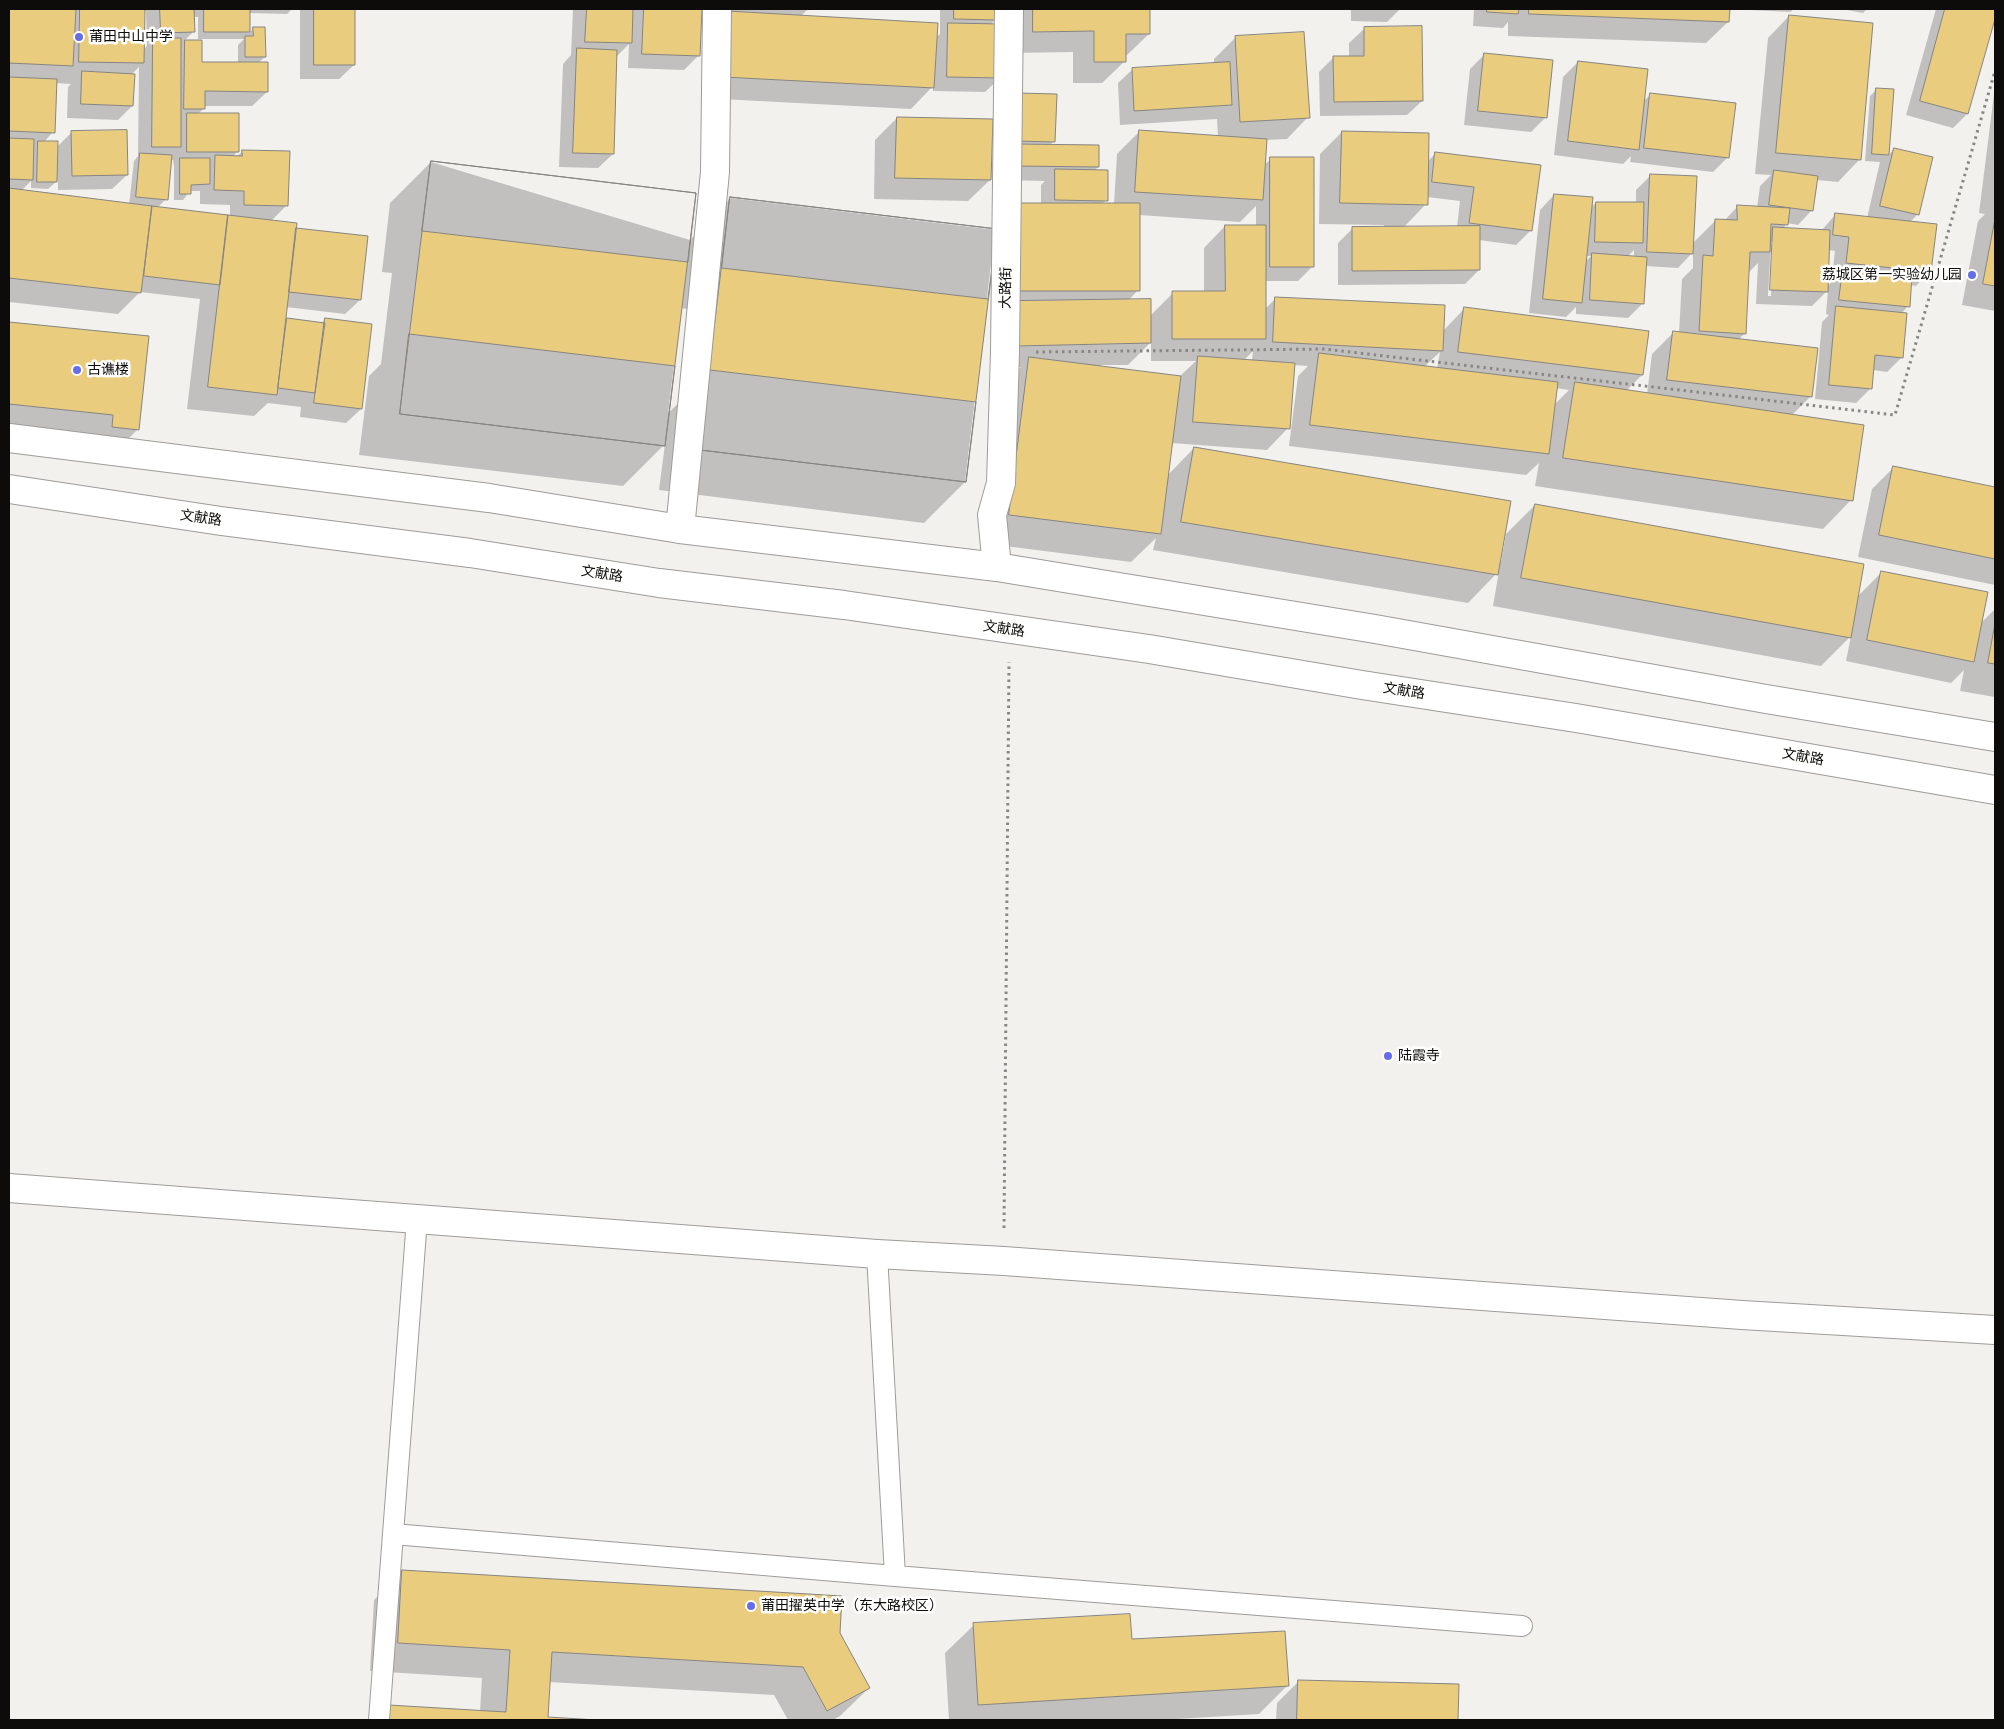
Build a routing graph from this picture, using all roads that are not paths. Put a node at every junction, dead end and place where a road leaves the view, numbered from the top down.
1 (717, 9) edge
2 (1009, 9) edge
3 (9, 438) edge
4 (9, 489) edge
5 (680, 529) junction
6 (997, 567) junction
7 (1995, 737) edge
8 (1995, 790) edge
9 (9, 1188) edge
10 (417, 1219) junction
11 (877, 1254) junction
12 (1995, 1330) edge
13 (393, 1534) junction
14 (895, 1576) junction
15 (1522, 1626) dead end
16 (379, 1720) edge

1 - 5 main road
2 - 6 main road, 大路街
3 - 5 main road
4 - 8 main road, 文献路
5 - 6 main road
6 - 7 main road
9 - 10 main road
10 - 11 main road
10 - 13 lane
11 - 12 main road
11 - 14 lane
13 - 14 lane
13 - 16 lane
14 - 15 lane

